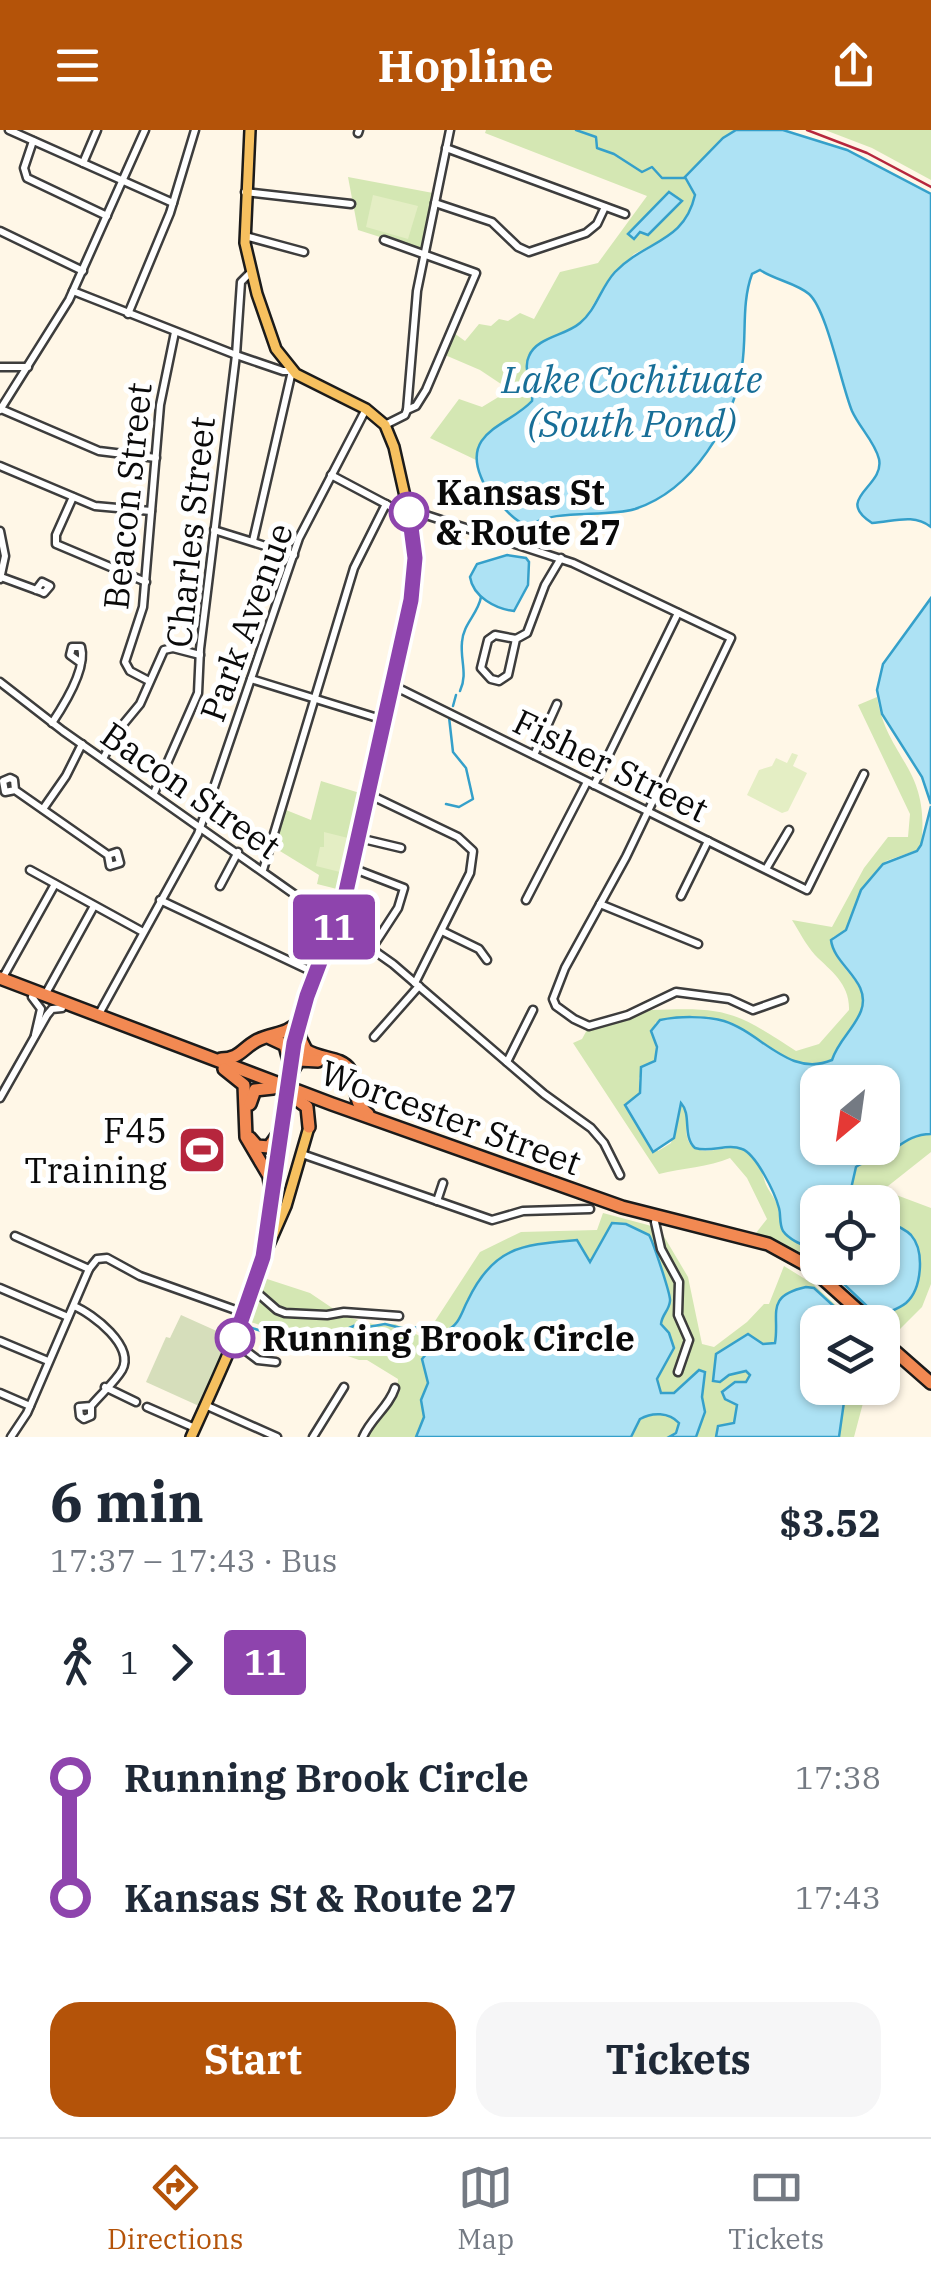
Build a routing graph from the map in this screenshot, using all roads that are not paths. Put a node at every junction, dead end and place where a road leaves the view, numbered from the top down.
1 (9, 130) edge
2 (97, 130) edge
3 (145, 130) edge
4 (195, 130) edge
5 (250, 130) edge
6 (450, 130) edge
7 (34, 141) junction
8 (446, 148) junction
9 (83, 163) junction
10 (123, 181) junction
11 (246, 192) junction
12 (173, 203) junction
13 (434, 203) junction
14 (351, 204) dead end
15 (605, 206) junction
16 (625, 214) dead end
17 (108, 216) junction
18 (0, 231) edge
19 (245, 236) junction
20 (384, 240) dead end
21 (304, 252) dead end
22 (424, 254) junction
23 (83, 271) junction
24 (251, 272) junction
25 (73, 291) junction
26 (128, 314) junction
27 (175, 332) junction
28 (236, 355) junction
29 (0, 367) edge
30 (28, 367) junction
31 (292, 371) junction
32 (408, 407) junction
33 (366, 408) junction
34 (0, 410) edge
35 (385, 426) junction
36 (156, 458) junction
37 (0, 466) edge
38 (331, 476) junction
39 (73, 496) junction
40 (386, 504) junction
41 (151, 511) junction
42 (409, 512) junction
43 (214, 530) junction
44 (0, 531) edge
45 (252, 541) junction
46 (294, 555) junction
47 (561, 558) junction
48 (1, 579) edge
49 (146, 582) junction
50 (36, 590) dead end
51 (678, 613) junction
52 (516, 639) junction
53 (200, 655) junction
54 (81, 662) dead end
55 (250, 679) junction
56 (0, 682) edge
57 (149, 682) junction
58 (392, 685) junction
59 (314, 700) junction
60 (557, 704) dead end
61 (384, 720) junction
62 (52, 723) junction
63 (82, 744) junction
64 (534, 755) junction
65 (104, 759) junction
66 (864, 774) dead end
67 (591, 783) junction
68 (15, 790) dead end
69 (154, 793) junction
70 (368, 794) junction
71 (43, 809) junction
72 (647, 811) junction
73 (201, 826) junction
74 (789, 830) dead end
75 (358, 838) junction
76 (708, 841) junction
77 (401, 848) dead end
78 (238, 852) junction
79 (108, 855) dead end
80 (352, 868) junction
81 (30, 870) dead end
82 (263, 870) junction
83 (766, 870) junction
84 (55, 884) junction
85 (220, 886) dead end
86 (681, 896) dead end
87 (160, 900) junction
88 (526, 900) dead end
89 (600, 904) junction
90 (94, 906) junction
91 (336, 922) junction
92 (442, 931) junction
93 (143, 932) junction
94 (698, 944) dead end
95 (372, 948) junction
96 (487, 960) dead end
97 (315, 972) junction
98 (1, 980) edge
99 (417, 984) junction
100 (39, 996) junction
101 (784, 999) dead end
102 (62, 1008) junction
103 (532, 1010) dead end
104 (99, 1016) junction
105 (300, 1021) junction
106 (34, 1036) junction
107 (374, 1037) dead end
108 (260, 1040) junction
109 (210, 1058) junction
110 (507, 1062) junction
111 (224, 1069) junction
112 (289, 1072) junction
113 (269, 1083) junction
114 (0, 1098) edge
115 (317, 1098) junction
116 (286, 1100) junction
117 (340, 1112) junction
118 (380, 1121) junction
119 (309, 1127) junction
120 (282, 1129) junction
121 (302, 1154) junction
122 (277, 1170) junction
123 (296, 1175) junction
124 (620, 1175) dead end
125 (443, 1183) dead end
126 (437, 1201) junction
127 (279, 1204) junction
128 (590, 1209) dead end
129 (655, 1222) junction
130 (15, 1236) dead end
131 (90, 1268) junction
132 (0, 1288) edge
133 (253, 1289) junction
134 (846, 1305) edge
135 (849, 1305) edge
136 (74, 1306) junction
137 (244, 1312) junction
138 (399, 1316) dead end
139 (68, 1317) junction
140 (0, 1341) edge
141 (233, 1341) junction
142 (900, 1352) edge
143 (900, 1355) edge
144 (48, 1361) junction
145 (276, 1362) dead end
146 (678, 1372) dead end
147 (930, 1378) edge
148 (105, 1387) junction
149 (344, 1388) dead end
150 (395, 1388) dead end
151 (0, 1393) edge
152 (136, 1402) dead end
153 (205, 1405) junction
154 (30, 1406) junction
155 (90, 1406) dead end
156 (147, 1406) dead end
157 (193, 1432) edge
158 (11, 1437) edge
159 (276, 1437) edge
160 (313, 1437) edge
161 (362, 1437) edge

1 - 7 street
2 - 9 street
3 - 10 street
4 - 12 street
5 - 11 main road
6 - 8 street
7 - 9 street
7 - 17 street
8 - 13 street
8 - 15 street
9 - 10 street
10 - 12 street
10 - 17 street
11 - 14 street
11 - 19 main road
12 - 26 street
13 - 15 street
13 - 22 street
15 - 16 street
17 - 23 street
18 - 23 street
19 - 21 street
19 - 24 main road
20 - 22 street
22 - 32 street
22 - 32 street
23 - 25 street
24 - 28 street, Charles Street
24 - 31 main road
25 - 26 street
25 - 30 street
26 - 27 street
27 - 28 street
27 - 36 street, Beacon Street
28 - 31 street
28 - 43 street, Charles Street
29 - 30 street
30 - 34 street
31 - 33 main road
31 - 45 street
32 - 35 street
33 - 35 main road
33 - 38 street, Park Avenue
34 - 36 street
35 - 42 main road
36 - 41 street, Beacon Street
37 - 39 street
38 - 40 street
38 - 46 street, Park Avenue
39 - 41 street
39 - 49 street
40 - 42 street
40 - 59 street
41 - 49 street, Beacon Street
42 - 47 street
42 - 58 main road
43 - 45 street
43 - 53 street, Charles Street
44 - 48 street
45 - 46 street
46 - 55 street, Park Avenue
47 - 51 street
47 - 52 street
48 - 50 street
49 - 57 street, Beacon Street
51 - 67 street
51 - 72 street
52 - 52 street
53 - 57 street
53 - 69 street, Charles Street
54 - 62 street
55 - 59 street
55 - 73 street, Park Avenue
56 - 62 street, Bacon Street
57 - 65 street
58 - 61 main road
58 - 64 street, Fisher Street
59 - 61 street
59 - 82 street
60 - 64 street
61 - 70 main road
62 - 63 street, Bacon Street
63 - 65 street, Bacon Street
63 - 71 street
64 - 67 street, Fisher Street
65 - 69 street, Bacon Street
66 - 83 street, Fisher Street
67 - 72 street, Fisher Street
67 - 88 street
68 - 71 street
69 - 73 street, Bacon Street
70 - 75 main road
70 - 92 street
71 - 79 street
72 - 76 street, Fisher Street
72 - 89 street
73 - 78 street, Bacon Street
73 - 87 street, Park Avenue
74 - 83 street
75 - 77 street
75 - 80 main road
76 - 83 street, Fisher Street
76 - 86 street
78 - 82 street, Bacon Street
78 - 85 street
80 - 91 main road
80 - 95 street
81 - 84 street
82 - 91 street, Bacon Street
84 - 90 street
84 - 98 street
87 - 93 street, Park Avenue
87 - 97 street
89 - 94 street
89 - 101 street
90 - 93 street
90 - 100 street
91 - 95 street, Bacon Street
91 - 97 main road
92 - 96 street
92 - 99 street
93 - 104 street, Park Avenue
95 - 99 street, Bacon Street
97 - 105 main road
98 - 100 highway, Worcester Street
99 - 107 street
99 - 110 street, Bacon Street
100 - 102 highway, Worcester Street
100 - 104 highway, Worcester Street
100 - 106 street
102 - 106 street
102 - 111 highway, Worcester Street
103 - 110 street
104 - 109 highway, Worcester Street
105 - 108 highway
105 - 112 main road
105 - 118 highway
106 - 114 street
108 - 109 highway
108 - 112 highway
108 - 113 highway
109 - 113 highway, Worcester Street
110 - 124 street, Bacon Street
111 - 113 highway, Worcester Street
111 - 127 highway
112 - 115 highway
112 - 116 main road, bridge
113 - 115 highway, Worcester Street
113 - 116 highway, Worcester Street
113 - 120 highway
115 - 118 highway, Worcester Street
116 - 117 highway, Worcester Street
116 - 119 highway
116 - 120 main road
117 - 119 highway
117 - 129 highway, Worcester Street
118 - 135 highway, Worcester Street
119 - 121 main road
120 - 122 main road
121 - 123 main road
121 - 126 street
122 - 123 main road
122 - 127 main road
123 - 127 main road
125 - 126 street
126 - 128 street
127 - 133 main road
129 - 134 highway, Worcester Street
129 - 146 street
130 - 131 street
131 - 136 street
131 - 137 street
132 - 139 street
133 - 137 main road
133 - 138 street
136 - 139 street
136 - 148 street
137 - 141 main road
139 - 144 street
140 - 144 street
141 - 145 street
141 - 153 main road
142 - 147 highway
143 - 147 highway
144 - 154 street
148 - 152 street
148 - 155 street
149 - 160 street
150 - 161 street
151 - 154 street
153 - 157 main road
153 - 159 street
154 - 158 street
156 - 157 street

